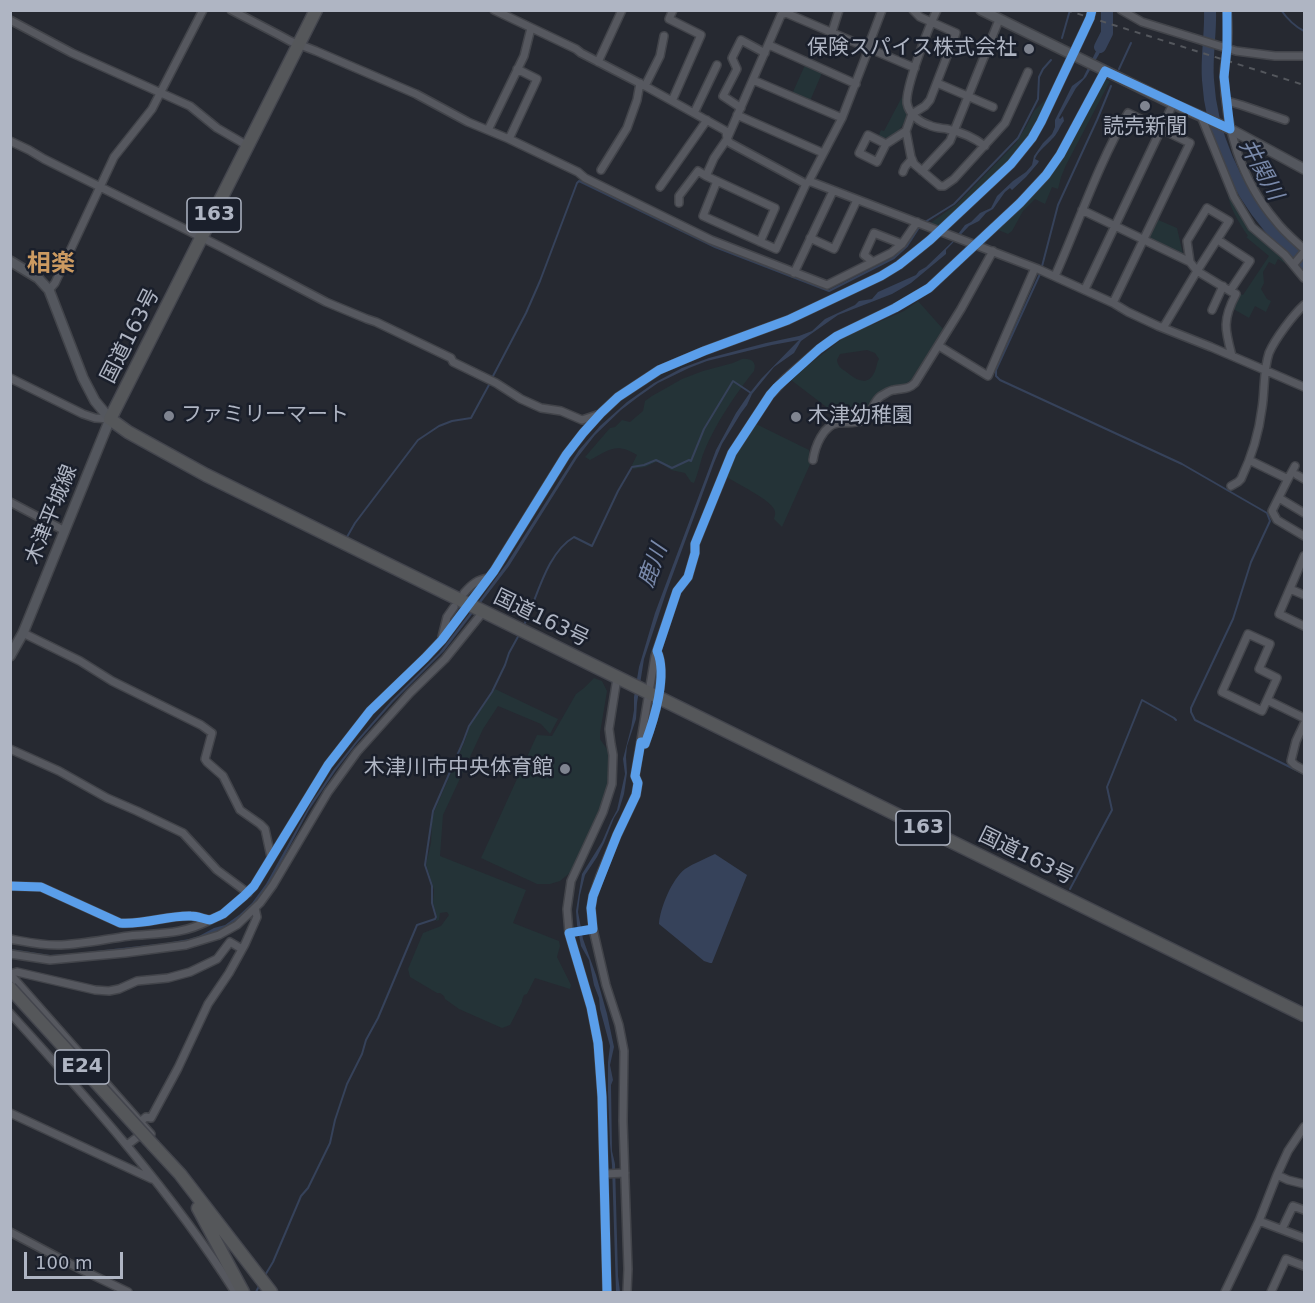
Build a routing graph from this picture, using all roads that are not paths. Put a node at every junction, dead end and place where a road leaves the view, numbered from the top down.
1 (203, 10) edge
2 (231, 10) edge
3 (316, 10) edge
4 (494, 10) edge
5 (622, 10) edge
6 (673, 10) edge
7 (839, 10) edge
8 (882, 10) edge
9 (913, 10) edge
10 (937, 10) edge
11 (981, 10) edge
12 (1092, 10) edge
13 (1227, 10) edge
14 (1122, 11) edge
15 (10, 20) edge
16 (999, 20) junction
17 (931, 22) junction
18 (531, 28) junction
19 (832, 32) junction
20 (664, 36) dead end
21 (298, 44) junction
22 (1224, 47) junction
23 (869, 48) junction
24 (767, 49) junction
25 (1075, 56) junction
26 (1305, 56) edge
27 (598, 62) junction
28 (717, 65) dead end
29 (915, 68) junction
30 (517, 69) junction
31 (1103, 70) junction
32 (1028, 72) dead end
33 (753, 80) junction
34 (937, 83) junction
35 (856, 84) junction
36 (643, 85) junction
37 (161, 93) junction
38 (968, 95) junction
39 (672, 101) junction
40 (1227, 101) junction
41 (1173, 104) junction
42 (993, 107) dead end
43 (739, 111) junction
44 (694, 113) junction
45 (912, 114) junction
46 (842, 118) junction
47 (1205, 118) junction
48 (707, 120) junction
49 (1285, 120) dead end
50 (1161, 129) junction
51 (1228, 129) junction
52 (488, 130) junction
53 (953, 130) junction
54 (906, 131) junction
55 (508, 139) junction
56 (727, 139) junction
57 (10, 141) edge
58 (886, 144) dead end
59 (248, 146) junction
60 (985, 146) junction
61 (823, 153) junction
62 (912, 159) junction
63 (1305, 169) edge
64 (602, 170) dead end
65 (922, 171) junction
66 (903, 172) dead end
67 (706, 176) junction
68 (717, 182) junction
69 (807, 182) junction
70 (101, 187) junction
71 (660, 187) dead end
72 (833, 190) junction
73 (857, 200) junction
74 (679, 203) dead end
75 (1082, 210) junction
76 (917, 222) junction
77 (1114, 226) junction
78 (942, 232) junction
79 (202, 238) junction
80 (810, 238) junction
81 (1144, 239) junction
82 (1218, 240) junction
83 (760, 242) junction
84 (902, 244) junction
85 (973, 244) junction
86 (1305, 250) edge
87 (993, 251) junction
88 (10, 261) edge
89 (1190, 261) junction
90 (873, 262) junction
91 (1294, 263) junction
92 (1039, 269) junction
93 (1197, 271) junction
94 (1305, 272) edge
95 (794, 273) junction
96 (1055, 276) junction
97 (1305, 278) edge
98 (1226, 288) junction
99 (49, 290) junction
100 (1084, 290) junction
101 (1113, 303) junction
102 (1305, 305) edge
103 (1212, 310) dead end
104 (1163, 328) junction
105 (939, 346) junction
106 (1232, 356) junction
107 (1266, 371) junction
108 (10, 378) edge
109 (1305, 387) edge
110 (601, 413) junction
111 (110, 419) junction
112 (813, 460) dead end
113 (1249, 460) junction
114 (1294, 466) dead end
115 (1297, 476) dead end
116 (1288, 479) junction
117 (1305, 479) edge
118 (1231, 486) dead end
119 (1279, 498) junction
120 (10, 502) edge
121 (1305, 513) edge
122 (65, 531) junction
123 (1305, 536) edge
124 (1305, 556) edge
125 (488, 578) junction
126 (1290, 588) junction
127 (1305, 595) edge
128 (467, 601) junction
129 (454, 607) dead end
130 (483, 612) junction
131 (1305, 626) edge
132 (23, 633) junction
133 (442, 640) junction
134 (657, 651) junction
135 (10, 656) edge
136 (623, 681) junction
137 (652, 691) junction
138 (1267, 700) junction
139 (656, 709) dead end
140 (1305, 718) edge
141 (1305, 724) edge
142 (641, 742) junction
143 (10, 749) edge
144 (1305, 770) edge
145 (269, 861) junction
146 (280, 873) junction
147 (10, 886) edge
148 (248, 893) junction
149 (255, 908) junction
150 (210, 920) junction
151 (127, 924) junction
152 (125, 937) junction
153 (10, 939) edge
154 (242, 950) junction
155 (10, 954) edge
156 (125, 954) junction
157 (10, 974) edge
158 (10, 988) edge
159 (10, 1013) edge
160 (1305, 1015) edge
161 (63, 1035) junction
162 (45, 1051) junction
163 (10, 1113) edge
164 (140, 1122) junction
165 (147, 1129) junction
166 (1304, 1131) edge
167 (127, 1145) junction
168 (154, 1146) junction
169 (624, 1173) junction
170 (605, 1174) junction
171 (1276, 1175) junction
172 (155, 1180) junction
173 (1305, 1184) edge
174 (1305, 1210) edge
175 (1259, 1221) junction
176 (1282, 1229) junction
177 (10, 1232) edge
178 (1305, 1238) edge
179 (1305, 1266) edge
180 (128, 1293) edge
181 (235, 1293) edge
182 (243, 1293) edge
183 (271, 1293) edge
184 (277, 1293) edge
185 (607, 1293) edge
186 (627, 1293) edge
187 (1225, 1293) edge
188 (1271, 1293) edge

1 - 37 street
2 - 21 street
3 - 21 highway, 国道163号 / 163
4 - 18 street
5 - 27 street
6 - 39 street
7 - 19 street
8 - 23 street
9 - 17 street
10 - 17 street
11 - 16 street
12 - 25 street
13 - 22 street
14 - 22 street
15 - 37 street
16 - 25 street
16 - 38 street
17 - 29 street
17 - 34 street
18 - 27 street
18 - 30 street
19 - 23 street
19 - 24 street
20 - 36 street
21 - 52 street
21 - 59 highway, 国道163号 / 163
22 - 26 street
22 - 40 street
23 - 29 street
23 - 35 street
24 - 33 street
24 - 35 street
24 - 43 street
25 - 31 street
25 - 78 street
27 - 36 street
28 - 44 street
29 - 45 street
30 - 52 street
30 - 55 street
31 - 41 street
31 - 85 street
32 - 60 street
33 - 43 street
33 - 46 street
34 - 38 street
34 - 45 street
35 - 46 street
36 - 39 street
36 - 64 street
37 - 59 street
37 - 70 street
38 - 42 street
38 - 53 street
39 - 44 street
40 - 49 street
40 - 51 street
41 - 47 street
41 - 50 street
43 - 56 street
43 - 61 street
44 - 48 street
45 - 53 street
45 - 54 street
46 - 61 street
47 - 51 street
47 - 91 street
48 - 56 street
48 - 71 street
50 - 75 street
50 - 77 street
50 - 81 street
51 - 63 street
51 - 86 street
52 - 55 street
53 - 60 street
53 - 65 street
54 - 58 street
54 - 62 street
55 - 95 street
56 - 67 street
56 - 69 street
57 - 70 street
59 - 79 highway, 国道163号 / 163
60 - 65 street
61 - 69 street
62 - 65 street
62 - 66 street
67 - 68 street
67 - 74 street
68 - 83 street
68 - 83 street
69 - 72 street
69 - 83 street
70 - 79 street
70 - 99 street
72 - 73 street
72 - 80 street
73 - 76 street
73 - 80 street
75 - 77 street
75 - 96 street
76 - 78 street
76 - 84 street
77 - 81 street
77 - 100 street
78 - 85 street
78 - 110 street
79 - 110 street
79 - 111 highway, 国道163号 / 163
80 - 95 street
81 - 89 street
81 - 101 street
82 - 89 street
82 - 93 street
82 - 98 street
84 - 90 street
84 - 90 street
85 - 87 street
85 - 134 street
86 - 91 street
87 - 92 street
87 - 105 street
88 - 99 street
89 - 93 street
90 - 95 street
91 - 94 street
91 - 97 street
92 - 96 street
92 - 105 street
93 - 98 street
93 - 104 street
96 - 100 street
98 - 103 street
98 - 106 street
99 - 111 street
100 - 101 street
101 - 104 street
102 - 107 street
104 - 106 street
105 - 112 street
106 - 107 street
107 - 109 street
107 - 113 street
108 - 111 street
110 - 125 street
111 - 122 street, 木津平城線
111 - 128 highway, 国道163号 / 163
113 - 116 street
113 - 118 street
114 - 116 street
115 - 117 street
116 - 119 street
119 - 121 street
119 - 123 street
120 - 122 street
122 - 132 street, 木津平城線
124 - 126 street
125 - 128 street
125 - 128 street
126 - 127 street
126 - 131 street
128 - 130 highway, 国道163号 / 163
128 - 133 street
129 - 133 street
130 - 136 highway, 国道163号 / 163
130 - 146 street
132 - 135 street, 木津平城線
132 - 145 street
133 - 145 street
134 - 137 street
134 - 137 street
136 - 137 highway, 国道163号 / 163
136 - 170 street
137 - 142 street
137 - 160 highway, 国道163号 / 163
138 - 138 street
138 - 140 street
139 - 142 street
141 - 144 street
142 - 169 street
143 - 148 street
145 - 146 street
145 - 148 street
146 - 149 street
147 - 151 street
148 - 150 street
149 - 154 street
149 - 156 street
150 - 151 street
150 - 152 street
151 - 152 street
152 - 153 street
152 - 156 street
154 - 157 street
154 - 164 street
155 - 156 street
157 - 161 street
158 - 168 highway, E24, bridge
159 - 162 street
161 - 162 street
161 - 164 street
162 - 167 street
163 - 172 street
164 - 165 street
165 - 167 street
165 - 184 street
166 - 171 street
167 - 172 street
168 - 182 highway, E24
168 - 183 highway, E24
169 - 170 street
169 - 186 street
170 - 185 street
171 - 173 street
171 - 175 street
172 - 181 street
174 - 176 street
175 - 176 street
175 - 187 street
176 - 178 street
177 - 180 street
179 - 188 street

